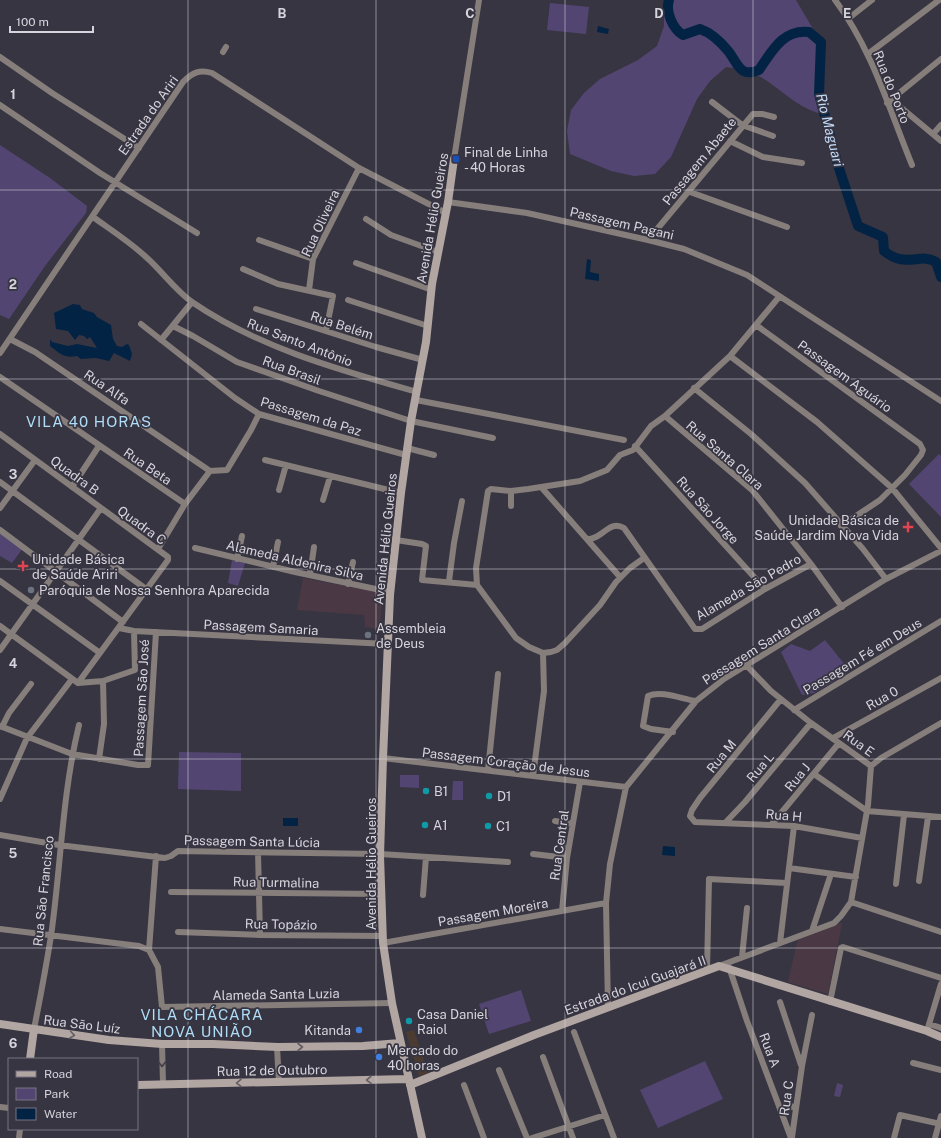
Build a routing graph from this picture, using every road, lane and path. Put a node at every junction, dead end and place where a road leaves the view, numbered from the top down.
1 (479, 0) edge
2 (835, 0) edge
3 (872, 0) edge
4 (939, 0) edge
5 (849, 18) junction
6 (868, 54) junction
7 (0, 57) edge
8 (941, 59) edge
9 (712, 102) dead end
10 (889, 102) junction
11 (0, 105) edge
12 (774, 118) dead end
13 (742, 125) junction
14 (941, 125) edge
15 (933, 134) junction
16 (773, 136) dead end
17 (730, 141) junction
18 (941, 141) edge
19 (139, 148) junction
20 (454, 159) joint
21 (802, 163) dead end
22 (912, 165) dead end
23 (359, 168) junction
24 (115, 182) junction
25 (690, 192) junction
26 (448, 202) junction
27 (446, 214) junction
28 (93, 217) junction
29 (366, 219) dead end
30 (787, 227) dead end
31 (197, 233) dead end
32 (259, 240) dead end
33 (648, 240) junction
34 (438, 252) junction
35 (313, 259) junction
36 (356, 263) dead end
37 (243, 269) dead end
38 (309, 290) junction
39 (432, 290) junction
40 (779, 297) junction
41 (348, 300) dead end
42 (192, 302) junction
43 (256, 309) dead end
44 (141, 324) dead end
45 (756, 325) junction
46 (173, 326) junction
47 (428, 326) junction
48 (326, 331) junction
49 (10, 339) junction
50 (161, 340) junction
51 (0, 353) edge
52 (730, 356) junction
53 (423, 360) junction
54 (0, 377) edge
55 (694, 388) junction
56 (416, 396) junction
57 (941, 401) edge
58 (259, 414) junction
59 (664, 416) junction
60 (411, 421) junction
61 (0, 434) edge
62 (493, 438) dead end
63 (624, 440) dead end
64 (99, 446) junction
65 (635, 446) junction
66 (406, 452) junction
67 (434, 455) dead end
68 (35, 460) junction
69 (265, 460) dead end
70 (286, 465) junction
71 (210, 471) junction
72 (330, 476) junction
73 (0, 482) edge
74 (72, 487) junction
75 (542, 488) junction
76 (892, 488) junction
77 (279, 490) dead end
78 (12, 491) junction
79 (511, 491) junction
80 (401, 493) junction
81 (323, 500) dead end
82 (462, 501) dead end
83 (185, 504) junction
84 (512, 506) dead end
85 (0, 508) edge
86 (101, 508) junction
87 (841, 526) junction
88 (0, 530) edge
89 (242, 536) dead end
90 (78, 539) junction
91 (587, 539) junction
92 (396, 540) junction
93 (278, 542) dead end
94 (314, 547) dead end
95 (195, 548) dead end
96 (941, 548) edge
97 (158, 549) junction
98 (941, 551) edge
99 (644, 558) junction
100 (238, 559) junction
101 (352, 562) dead end
102 (812, 564) junction
103 (273, 567) junction
104 (55, 571) junction
105 (310, 575) junction
106 (620, 578) junction
107 (886, 579) junction
108 (0, 581) edge
109 (450, 581) junction
110 (348, 584) junction
111 (478, 585) junction
112 (146, 589) junction
113 (765, 589) junction
114 (390, 592) junction
115 (32, 604) junction
116 (842, 607) junction
117 (941, 621) edge
118 (123, 622) junction
119 (0, 626) edge
120 (119, 628) junction
121 (134, 632) junction
122 (156, 632) junction
123 (11, 634) junction
124 (387, 644) junction
125 (0, 650) edge
126 (544, 652) junction
127 (100, 653) junction
128 (746, 665) junction
129 (498, 674) dead end
130 (941, 678) edge
131 (72, 679) junction
132 (103, 682) junction
133 (78, 683) junction
134 (31, 684) dead end
135 (781, 699) junction
136 (696, 702) junction
137 (794, 710) junction
138 (811, 723) junction
139 (941, 723) edge
140 (78, 725) dead end
141 (1, 727) edge
142 (673, 732) junction
143 (28, 738) junction
144 (833, 738) junction
145 (839, 743) junction
146 (72, 754) junction
147 (383, 758) junction
148 (99, 759) junction
149 (871, 766) junction
150 (488, 770) junction
151 (814, 774) junction
152 (532, 776) junction
153 (580, 782) junction
154 (626, 787) junction
155 (0, 799) edge
156 (867, 811) junction
157 (904, 814) junction
158 (928, 817) junction
159 (941, 817) edge
160 (555, 820) dead end
161 (703, 822) joint
162 (725, 823) junction
163 (572, 824) junction
164 (772, 824) junction
165 (794, 826) junction
166 (0, 835) edge
167 (862, 838) junction
168 (60, 845) junction
169 (258, 852) junction
170 (380, 854) junction
171 (533, 854) dead end
172 (156, 856) junction
173 (426, 857) junction
174 (567, 858) junction
175 (508, 862) dead end
176 (789, 868) junction
177 (831, 874) junction
178 (856, 877) junction
179 (919, 881) dead end
180 (787, 883) junction
181 (896, 884) dead end
182 (172, 892) dead end
183 (259, 893) junction
184 (381, 894) junction
185 (423, 895) dead end
186 (851, 902) junction
187 (606, 903) junction
188 (747, 908) dead end
189 (562, 911) junction
190 (0, 929) edge
191 (812, 931) junction
192 (178, 932) dead end
193 (941, 932) edge
194 (260, 935) junction
195 (51, 936) junction
196 (383, 939) junction
197 (780, 943) junction
198 (149, 950) junction
199 (742, 957) junction
200 (730, 966) junction
201 (707, 970) junction
202 (941, 978) edge
203 (941, 984) edge
204 (780, 1002) dead end
205 (830, 1002) junction
206 (392, 1003) junction
207 (608, 1008) junction
208 (812, 1015) dead end
209 (0, 1024) edge
210 (928, 1027) junction
211 (941, 1028) edge
212 (34, 1030) junction
213 (574, 1032) dead end
214 (941, 1037) edge
215 (400, 1043) junction
216 (162, 1044) junction
217 (277, 1047) junction
218 (543, 1057) dead end
219 (30, 1058) edge
220 (913, 1063) dead end
221 (802, 1066) junction
222 (499, 1070) dead end
223 (941, 1070) edge
224 (279, 1082) junction
225 (409, 1082) junction
226 (163, 1084) junction
227 (138, 1085) edge
228 (464, 1085) dead end
229 (796, 1106) junction
230 (781, 1109) junction
231 (605, 1115) junction
232 (941, 1116) edge
233 (940, 1124) edge
234 (569, 1127) junction
235 (422, 1138) edge
236 (484, 1138) edge
237 (527, 1138) edge
238 (532, 1138) edge
239 (573, 1138) edge
240 (614, 1138) edge
241 (792, 1138) edge
242 (894, 1138) edge
243 (935, 1138) edge

1 - 20 street, Avenida Hélio Gueiros
2 - 5 street, Rua do Porto
3 - 5 street
4 - 6 street
5 - 6 street, Rua do Porto
6 - 10 street, Rua do Porto
7 - 19 street
8 - 10 street
9 - 13 street
10 - 15 street
10 - 22 street, Rua do Porto
11 - 24 street
12 - 13 street, Passagem Abaete
13 - 16 street
13 - 17 street, Passagem Abaete
14 - 15 street
15 - 18 street
17 - 21 street
17 - 25 street, Passagem Abaete
19 - 23 street, Estrada do Ariri
19 - 24 street, Estrada do Ariri
20 - 26 main road, Avenida Hélio Gueiros
23 - 27 street, Estrada do Ariri
23 - 35 street, Rua Oliveira
24 - 28 street, Estrada do Ariri
24 - 31 street
25 - 30 street
25 - 33 street, Passagem Abaete
26 - 27 main road, Avenida Hélio Gueiros
26 - 33 street, Passagem Pagani
27 - 34 main road, Avenida Hélio Gueiros
28 - 42 street, Rua Santo Antônio
28 - 49 street, Estrada do Ariri
29 - 34 street
32 - 35 street
33 - 40 street, Passagem Pagani
34 - 39 main road, Avenida Hélio Gueiros
35 - 38 street, Rua Oliveira
36 - 39 street
37 - 38 street
38 - 48 street
39 - 47 main road, Avenida Hélio Gueiros
40 - 45 street
40 - 57 street, Passagem Pagani
41 - 47 street
42 - 46 street
42 - 56 street, Rua Santo Antônio
43 - 48 street, Rua Belém
44 - 50 street, Passagem da Paz
45 - 52 street
45 - 76 street, Passagem Aguário
46 - 50 street
46 - 60 street, Rua Brasil
47 - 53 main road, Avenida Hélio Gueiros
48 - 53 street, Rua Belém
49 - 51 street, Estrada do Ariri
49 - 71 street, Rua Alfa
50 - 58 street, Passagem da Paz
52 - 55 street
52 - 76 street
53 - 56 main road, Avenida Hélio Gueiros
54 - 64 street, Rua Beta
55 - 59 street
55 - 87 street
56 - 60 main road, Avenida Hélio Gueiros
56 - 63 street, Rua Santo Antônio
58 - 66 street, Passagem da Paz
58 - 71 street
59 - 65 street
59 - 102 street, Rua Santa Clara
60 - 62 street, Rua Brasil
60 - 66 main road, Avenida Hélio Gueiros
61 - 68 street, Quadra B
64 - 74 street
64 - 83 street, Rua Beta
65 - 75 street
65 - 113 street, Rua São Jorge
66 - 67 street, Passagem da Paz
66 - 80 main road, Avenida Hélio Gueiros
68 - 74 street, Quadra B
68 - 78 street
69 - 70 street
70 - 72 street
70 - 77 street
71 - 83 street
72 - 80 street
72 - 81 street
73 - 78 street
74 - 86 street, Quadra B
75 - 79 street
75 - 91 street
76 - 87 street
76 - 96 street
78 - 85 street
78 - 90 street
79 - 84 street
79 - 111 street
80 - 92 main road, Avenida Hélio Gueiros
82 - 109 street
83 - 97 street
86 - 90 street
86 - 97 street, Quadra C
87 - 107 street
88 - 104 street
89 - 100 street
90 - 104 street
90 - 112 street
91 - 99 street
91 - 106 street
92 - 109 street
92 - 114 main road, Avenida Hélio Gueiros
93 - 103 street
94 - 105 street
95 - 100 street, Alameda Aldenira Silva
97 - 112 street, Quadra C
98 - 107 street, Passagem Santa Clara
99 - 106 street
99 - 113 street, Alameda São Pedro
100 - 103 street, Alameda Aldenira Silva
101 - 110 street
102 - 113 street, Alameda São Pedro
102 - 116 street, Rua Santa Clara
103 - 105 street, Alameda Aldenira Silva
104 - 115 street
104 - 118 street
105 - 110 street, Alameda Aldenira Silva
106 - 126 street
107 - 116 street, Passagem Santa Clara
108 - 115 street
109 - 111 street
110 - 114 street, Alameda Aldenira Silva
111 - 126 street
112 - 118 street
114 - 124 main road, Avenida Hélio Gueiros
115 - 123 street
115 - 127 street
116 - 128 street, Passagem Santa Clara
117 - 137 street, Passagem Fé em Deus
118 - 120 street
119 - 123 street
120 - 121 street, Passagem Samaria
120 - 127 street
121 - 122 street, Passagem Samaria
121 - 132 street
122 - 124 street, Passagem Samaria
122 - 148 street, Passagem São José
123 - 125 street
123 - 131 street
124 - 147 main road, Avenida Hélio Gueiros
126 - 152 street
127 - 133 street
128 - 135 street, Rua E
128 - 136 street, Passagem Santa Clara
129 - 150 street
130 - 144 street, Rua 0
131 - 133 street
131 - 143 street
132 - 133 street
132 - 148 street
134 - 141 street
135 - 137 street, Rua E
135 - 161 street, Rua M
136 - 142 street, Passagem Santa Clara
136 - 142 street
137 - 138 street, Rua E
138 - 144 street, Rua E
138 - 162 street, Rua L
139 - 149 street
140 - 146 street, Rua São Francisco
141 - 143 street
142 - 154 street, Passagem Santa Clara
143 - 146 street
143 - 155 street
144 - 145 street, Rua E
145 - 149 street, Rua E
145 - 151 street, Rua J
146 - 148 street
146 - 168 street, Rua São Francisco
147 - 150 street, Passagem Coração de Jesus
147 - 170 main road, Avenida Hélio Gueiros
149 - 156 street, Rua E
150 - 152 street, Passagem Coração de Jesus
151 - 156 street
151 - 164 street, Rua J
152 - 153 street, Passagem Coração de Jesus
153 - 154 street, Passagem Coração de Jesus
153 - 163 street, Rua Central
154 - 187 street, Passagem Santa Clara
156 - 157 street
156 - 167 street, Rua E
157 - 158 street
157 - 181 street
158 - 159 street
158 - 179 street
160 - 163 street
161 - 162 street, Rua H
162 - 164 street, Rua H
163 - 174 street, Rua Central
164 - 165 street, Rua H
165 - 167 street, Rua H
165 - 176 street
166 - 168 street, Passagem Santa Lúcia
167 - 178 street, Rua E
168 - 172 street, Passagem Santa Lúcia
168 - 195 street, Rua São Francisco
169 - 170 street, Passagem Santa Lúcia
169 - 172 street, Passagem Santa Lúcia
169 - 183 street
170 - 173 street, Passagem Santa Lúcia
170 - 184 main road, Avenida Hélio Gueiros
171 - 174 street
172 - 198 street
173 - 175 street, Passagem Santa Lúcia
173 - 185 street
174 - 189 street, Rua Central
176 - 177 street
176 - 180 street
177 - 178 street
177 - 191 street
178 - 186 street, Rua E
180 - 197 street
180 - 201 street
182 - 183 street, Rua Turmalina
183 - 184 street, Rua Turmalina
183 - 194 street
184 - 196 main road, Avenida Hélio Gueiros
186 - 191 street
186 - 193 street
187 - 189 street, Passagem Moreira
187 - 207 street, Passagem Santa Clara
188 - 199 street
189 - 196 street, Passagem Moreira
190 - 195 street
191 - 197 street
192 - 194 street, Rua Topázio
194 - 196 street, Rua Topázio
195 - 198 street
195 - 212 street, Rua São Francisco
196 - 206 main road, Avenida Hélio Gueiros
197 - 199 street
198 - 206 street, Alameda Santa Luzia
199 - 200 street
200 - 201 main road, Estrada do Icui Guajará II
200 - 205 main road, Estrada do Icui Guajará II
200 - 230 street, Rua A
201 - 207 main road, Estrada do Icui Guajará II
202 - 205 street
203 - 210 street
204 - 221 street
205 - 210 main road, Estrada do Icui Guajará II
206 - 215 main road, Avenida Hélio Gueiros
207 - 225 main road, Estrada do Icui Guajará II
208 - 221 street, Rua C
209 - 212 main road, Rua São Luíz
210 - 211 street
210 - 214 main road, Estrada do Icui Guajará II
212 -> 216 main road, Rua São Luíz
212 - 219 main road, Rua São Francisco
213 - 231 street
217 -> 215 main road, Rua São Luíz
215 - 225 main road, Avenida Hélio Gueiros
216 - 217 main road, Rua São Luíz
216 -> 226 street
217 - 224 street
218 - 234 street
220 - 223 street
221 - 229 street, Rua C
222 - 237 street
225 -> 224 main road, Rua 12 de Outubro
224 -> 226 main road, Rua 12 de Outubro
225 - 235 main road, Avenida Hélio Gueiros
226 - 227 main road, Rua 12 de Outubro
228 - 236 street
229 - 230 street
229 - 241 street, Rua C
230 - 241 street, Rua A
231 - 234 street
231 - 240 street
232 - 233 street
233 - 242 street
233 - 243 street
234 - 238 street
234 - 239 street

